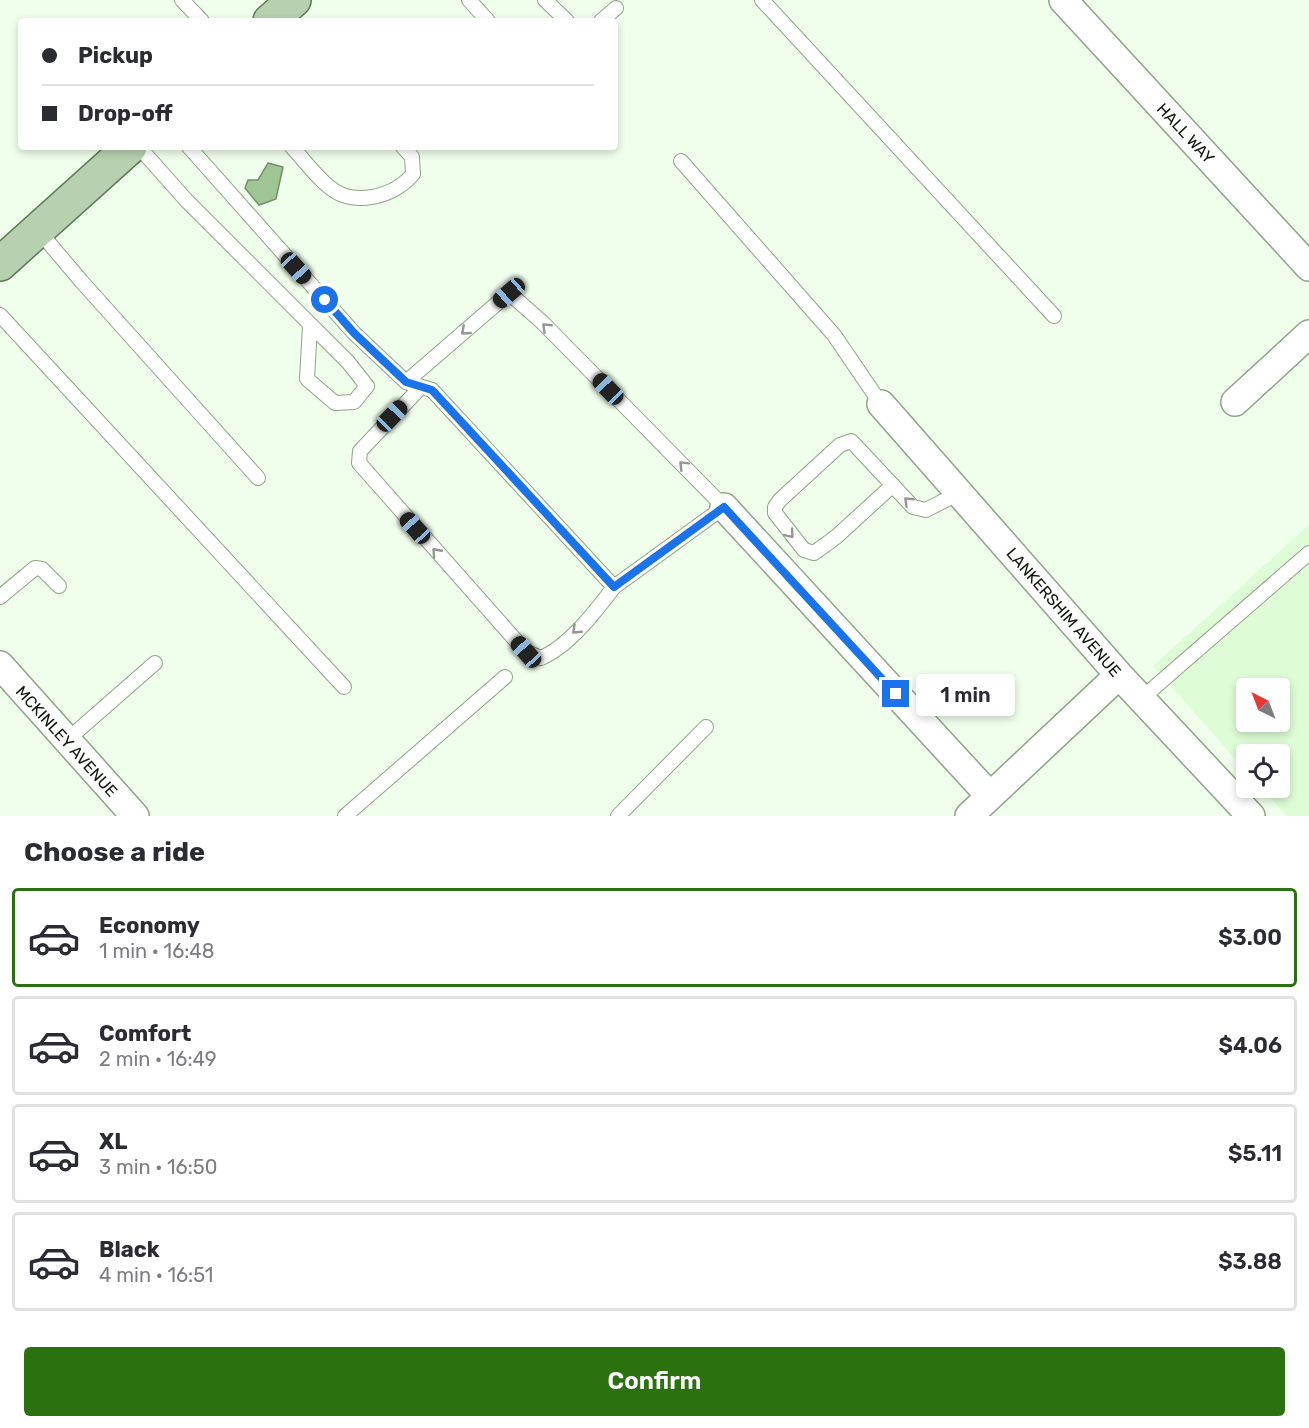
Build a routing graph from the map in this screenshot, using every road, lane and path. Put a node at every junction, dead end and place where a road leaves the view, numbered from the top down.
1 (182, 0) edge
2 (469, 0) edge
3 (545, 0) edge
4 (762, 0) edge
5 (1063, 0) edge
6 (616, 8) dead end
7 (199, 18) edge
8 (485, 18) edge
9 (564, 18) edge
10 (604, 18) edge
11 (127, 150) edge
12 (142, 150) edge
13 (192, 150) edge
14 (295, 150) edge
15 (406, 150) edge
16 (681, 161) dead end
17 (38, 230) junction
18 (0, 264) edge
19 (1309, 267) edge
20 (0, 315) edge
21 (1054, 316) dead end
22 (310, 326) junction
23 (1309, 334) edge
24 (406, 382) junction
25 (421, 387) junction
26 (1234, 402) dead end
27 (882, 404) joint
28 (258, 478) dead end
29 (893, 485) junction
30 (959, 493) junction
31 (724, 507) junction
32 (1309, 553) edge
33 (59, 586) dead end
34 (614, 587) junction
35 (0, 597) edge
36 (155, 663) dead end
37 (0, 665) edge
38 (1119, 675) junction
39 (505, 676) dead end
40 (344, 687) dead end
41 (1142, 699) junction
42 (706, 727) dead end
43 (67, 740) junction
44 (990, 796) junction
45 (135, 816) edge
46 (345, 816) edge
47 (618, 816) edge
48 (969, 816) edge
49 (1251, 816) edge

1 - 7 lane
2 - 8 lane
3 - 9 lane
4 - 21 lane
5 - 19 street, HALL WAY
6 - 10 lane
11 - 17 main road
12 - 22 lane
13 - 24 lane
14 - 15 lane
16 - 27 lane
17 - 18 main road
17 - 28 lane
20 - 40 lane
22 - 22 lane
23 - 26 street
24 - 25 lane
31 -> 24 lane
25 - 34 lane
34 -> 25 lane
27 - 30 street, LANKERSHIM AVENUE
29 -> 29 lane
30 -> 29 lane
30 - 38 street, LANKERSHIM AVENUE
31 - 34 lane
31 - 44 street
32 - 41 lane
33 - 35 lane
36 - 43 lane
37 - 43 street, MCKINLEY AVENUE
38 - 41 street, LANKERSHIM AVENUE
38 - 44 street
39 - 46 lane
41 - 49 street, LANKERSHIM AVENUE
42 - 47 lane
43 - 45 street, MCKINLEY AVENUE
44 - 48 street

